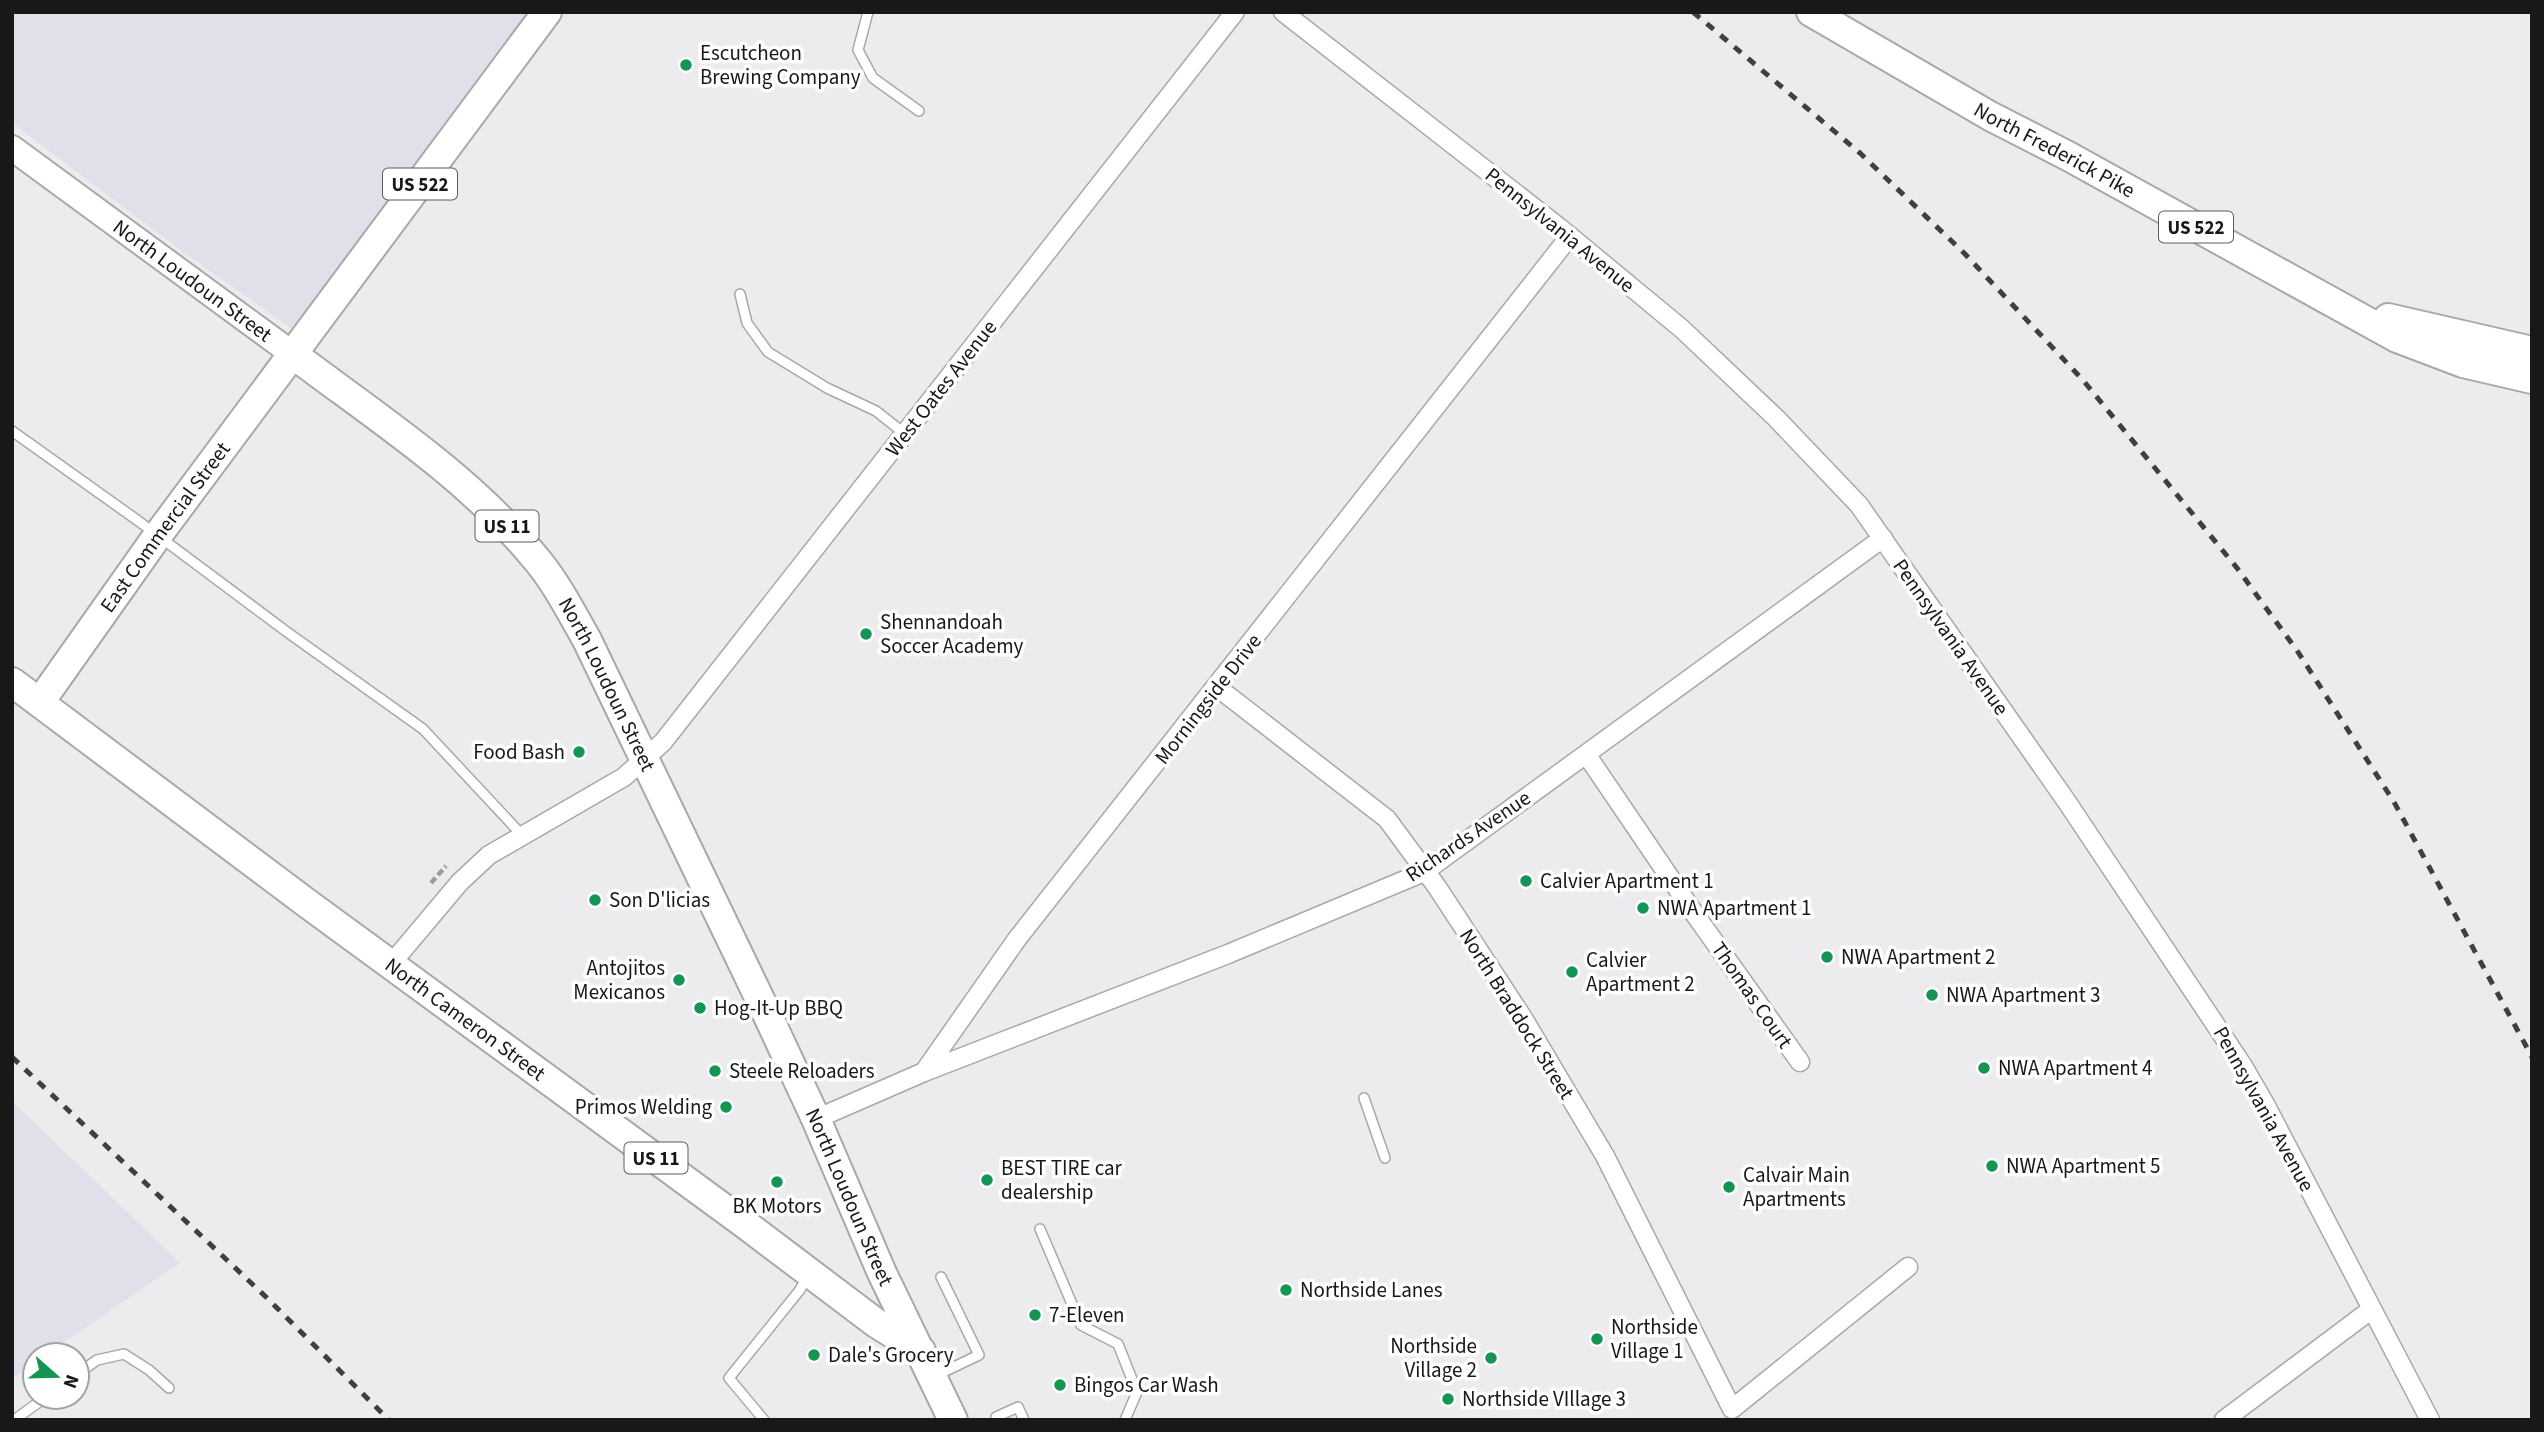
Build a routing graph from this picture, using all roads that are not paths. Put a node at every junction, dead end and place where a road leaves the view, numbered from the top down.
1 (547, 12) edge
2 (867, 12) edge
3 (1235, 12) edge
4 (1283, 12) edge
5 (1811, 12) edge
6 (919, 111) dead end
7 (12, 148) edge
8 (1570, 236) junction
9 (740, 294) dead end
10 (2325, 297) junction
11 (2532, 351) edge
12 (294, 355) junction
13 (2532, 379) edge
14 (12, 431) edge
15 (905, 433) junction
16 (158, 536) junction
17 (1883, 538) junction
18 (12, 682) edge
19 (1217, 687) junction
20 (40, 702) junction
21 (1586, 754) junction
22 (643, 762) junction
23 (522, 834) junction
24 (1424, 872) junction
25 (391, 964) junction
26 (1800, 1062) dead end
27 (925, 1072) junction
28 (1364, 1098) dead end
29 (816, 1119) junction
30 (1385, 1158) dead end
31 (1040, 1229) dead end
32 (1908, 1267) dead end
33 (810, 1273) junction
34 (941, 1278) dead end
35 (895, 1302) junction
36 (2372, 1309) junction
37 (867, 1317) junction
38 (921, 1351) junction
39 (91, 1364) edge
40 (933, 1376) junction
41 (169, 1388) dead end
42 (994, 1419) edge
43 (1123, 1419) edge
44 (764, 1420) edge
45 (953, 1420) edge
46 (1024, 1420) edge
47 (2224, 1420) edge
48 (2430, 1420) edge

1 - 12 main road, US 522
2 - 6 lane
3 - 15 street, West Oates Avenue
4 - 8 street, Pennsylvania Avenue
5 - 10 main road, North Frederick Pike / US 522
7 - 12 street, North Loudoun Street
8 - 17 street, Pennsylvania Avenue
8 - 19 street, Morningside Drive
9 - 15 lane
10 - 11 main road, North Frederick Pike / US 522
10 - 13 main road, North Frederick Pike / US 522
12 - 16 main road, East Commercial Street
12 - 22 main road, North Loudoun Street / US 11
14 - 16 lane
15 - 22 street, West Oates Avenue
16 - 20 main road, East Commercial Street
16 - 23 lane
17 - 21 street, Richards Avenue
17 - 36 street, Pennsylvania Avenue
18 - 20 main road, North Cameron Street / US 11
19 - 24 street, North Braddock Street
19 - 27 street, Morningside Drive
20 - 25 main road, North Cameron Street / US 11
21 - 24 street, Richards Avenue
21 - 26 street, Thomas Court
22 - 23 street, West Oates Avenue
22 - 29 main road, North Loudoun Street / US 11
23 - 25 street, West Oates Avenue
24 - 27 street, Richards Avenue
24 - 32 street, North Braddock Street
25 - 33 main road, North Cameron Street / US 11
27 - 29 street
28 - 30 lane
29 - 35 main road, North Loudoun Street / US 11
31 - 43 lane
33 - 37 main road, North Cameron Street / US 11
33 - 44 lane
34 - 40 lane
35 - 37 main road
35 - 38 main road, North Loudoun Street / US 11
36 - 47 street
36 - 48 street, Pennsylvania Avenue
37 - 38 main road, North Cameron Street / US 11
38 - 40 main road, North Loudoun Street / US 11
39 - 41 lane
40 - 45 main road, North Loudoun Street / US 11
42 - 46 lane

